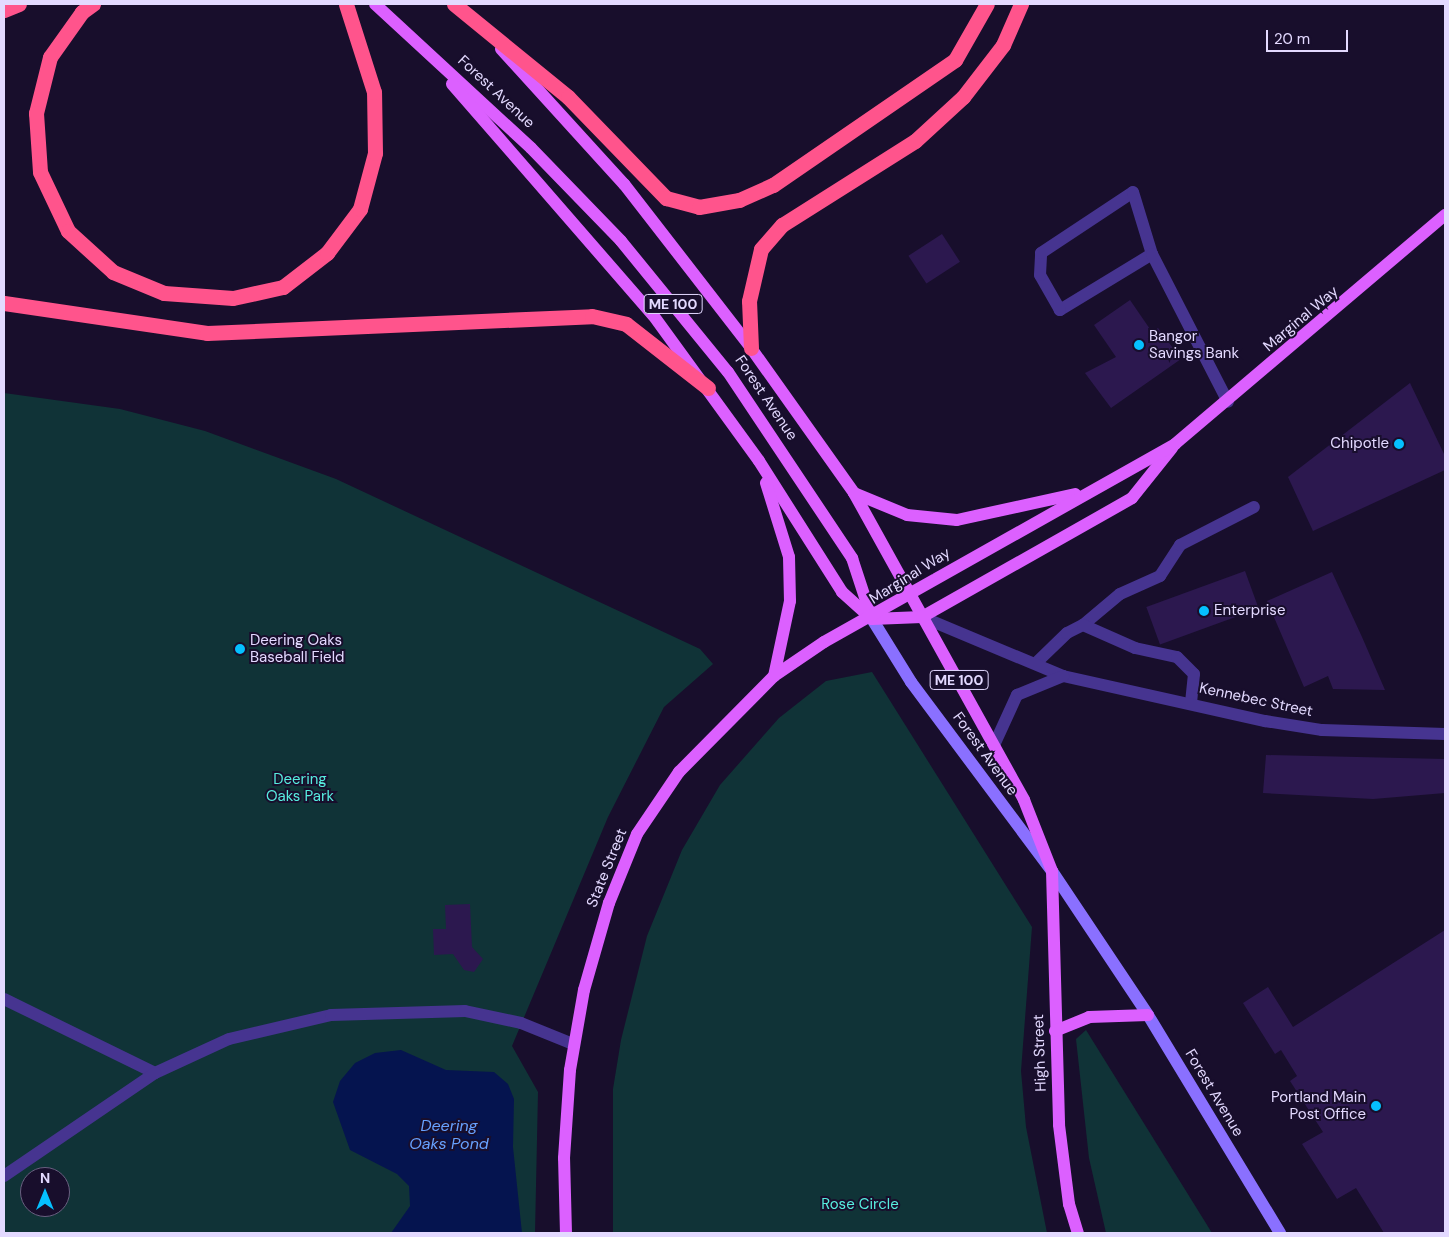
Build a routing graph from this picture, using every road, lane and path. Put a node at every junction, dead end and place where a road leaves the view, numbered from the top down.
1 (19, 4) edge
2 (93, 4) edge
3 (346, 4) edge
4 (375, 4) edge
5 (454, 4) edge
6 (987, 4) edge
7 (1021, 4) edge
8 (4, 10) edge
9 (487, 33) junction
10 (411, 36) junction
11 (1445, 215) edge
12 (1152, 254) junction
13 (4, 303) edge
14 (752, 348) junction
15 (708, 388) junction
16 (1228, 402) junction
17 (1175, 444) junction
18 (759, 461) junction
19 (1087, 492) junction
20 (854, 493) junction
21 (1254, 507) dead end
22 (910, 593) junction
23 (922, 616) junction
24 (872, 619) junction
25 (1083, 625) junction
26 (1036, 663) junction
27 (774, 676) junction
28 (1064, 676) junction
29 (1191, 702) junction
30 (1445, 734) edge
31 (995, 743) junction
32 (1052, 870) junction
33 (4, 999) edge
34 (1148, 1015) junction
35 (1055, 1031) junction
36 (573, 1044) junction
37 (155, 1073) junction
38 (4, 1176) edge
39 (566, 1233) edge
40 (1078, 1233) edge
41 (1280, 1233) edge

1 - 8 highway
2 - 3 highway
4 - 10 main road, Forest Avenue / ME 100
5 - 9 highway, Forest Avenue
6 - 9 highway
7 - 14 highway
9 - 14 main road, Forest Avenue / ME 100
10 - 15 main road
10 - 24 main road, Forest Avenue / ME 100
11 - 16 main road, Marginal Way
12 - 12 street
12 - 16 street
13 - 15 highway
14 - 20 main road, Forest Avenue / ME 100
15 - 18 main road
16 - 17 main road, Marginal Way
17 - 19 main road, Marginal Way
17 - 23 main road, Marginal Way
18 - 24 main road
18 - 27 main road
19 - 20 main road
19 - 22 main road, Marginal Way
20 - 22 main road, Forest Avenue / ME 100
21 - 25 street
22 - 23 main road, Forest Avenue / ME 100
22 - 24 main road, Marginal Way
23 - 24 main road, Marginal Way
23 - 26 street, Kennebec Street
23 - 31 main road, Forest Avenue / ME 100
24 - 27 main road, State Street
24 - 32 street, Forest Avenue / ME 100
25 - 26 street
25 - 29 street
26 - 28 street, Kennebec Street
27 - 36 main road, State Street
28 - 29 street, Kennebec Street
28 - 31 street
29 - 30 street, Kennebec Street
31 - 32 main road, Forest Avenue / ME 100
32 - 34 street, Forest Avenue / ME 100
32 - 35 main road, High Street
33 - 37 street
34 - 35 main road
34 - 41 street, Forest Avenue / ME 100
35 - 40 main road, High Street
36 - 37 street
36 - 39 main road, State Street
37 - 38 street

